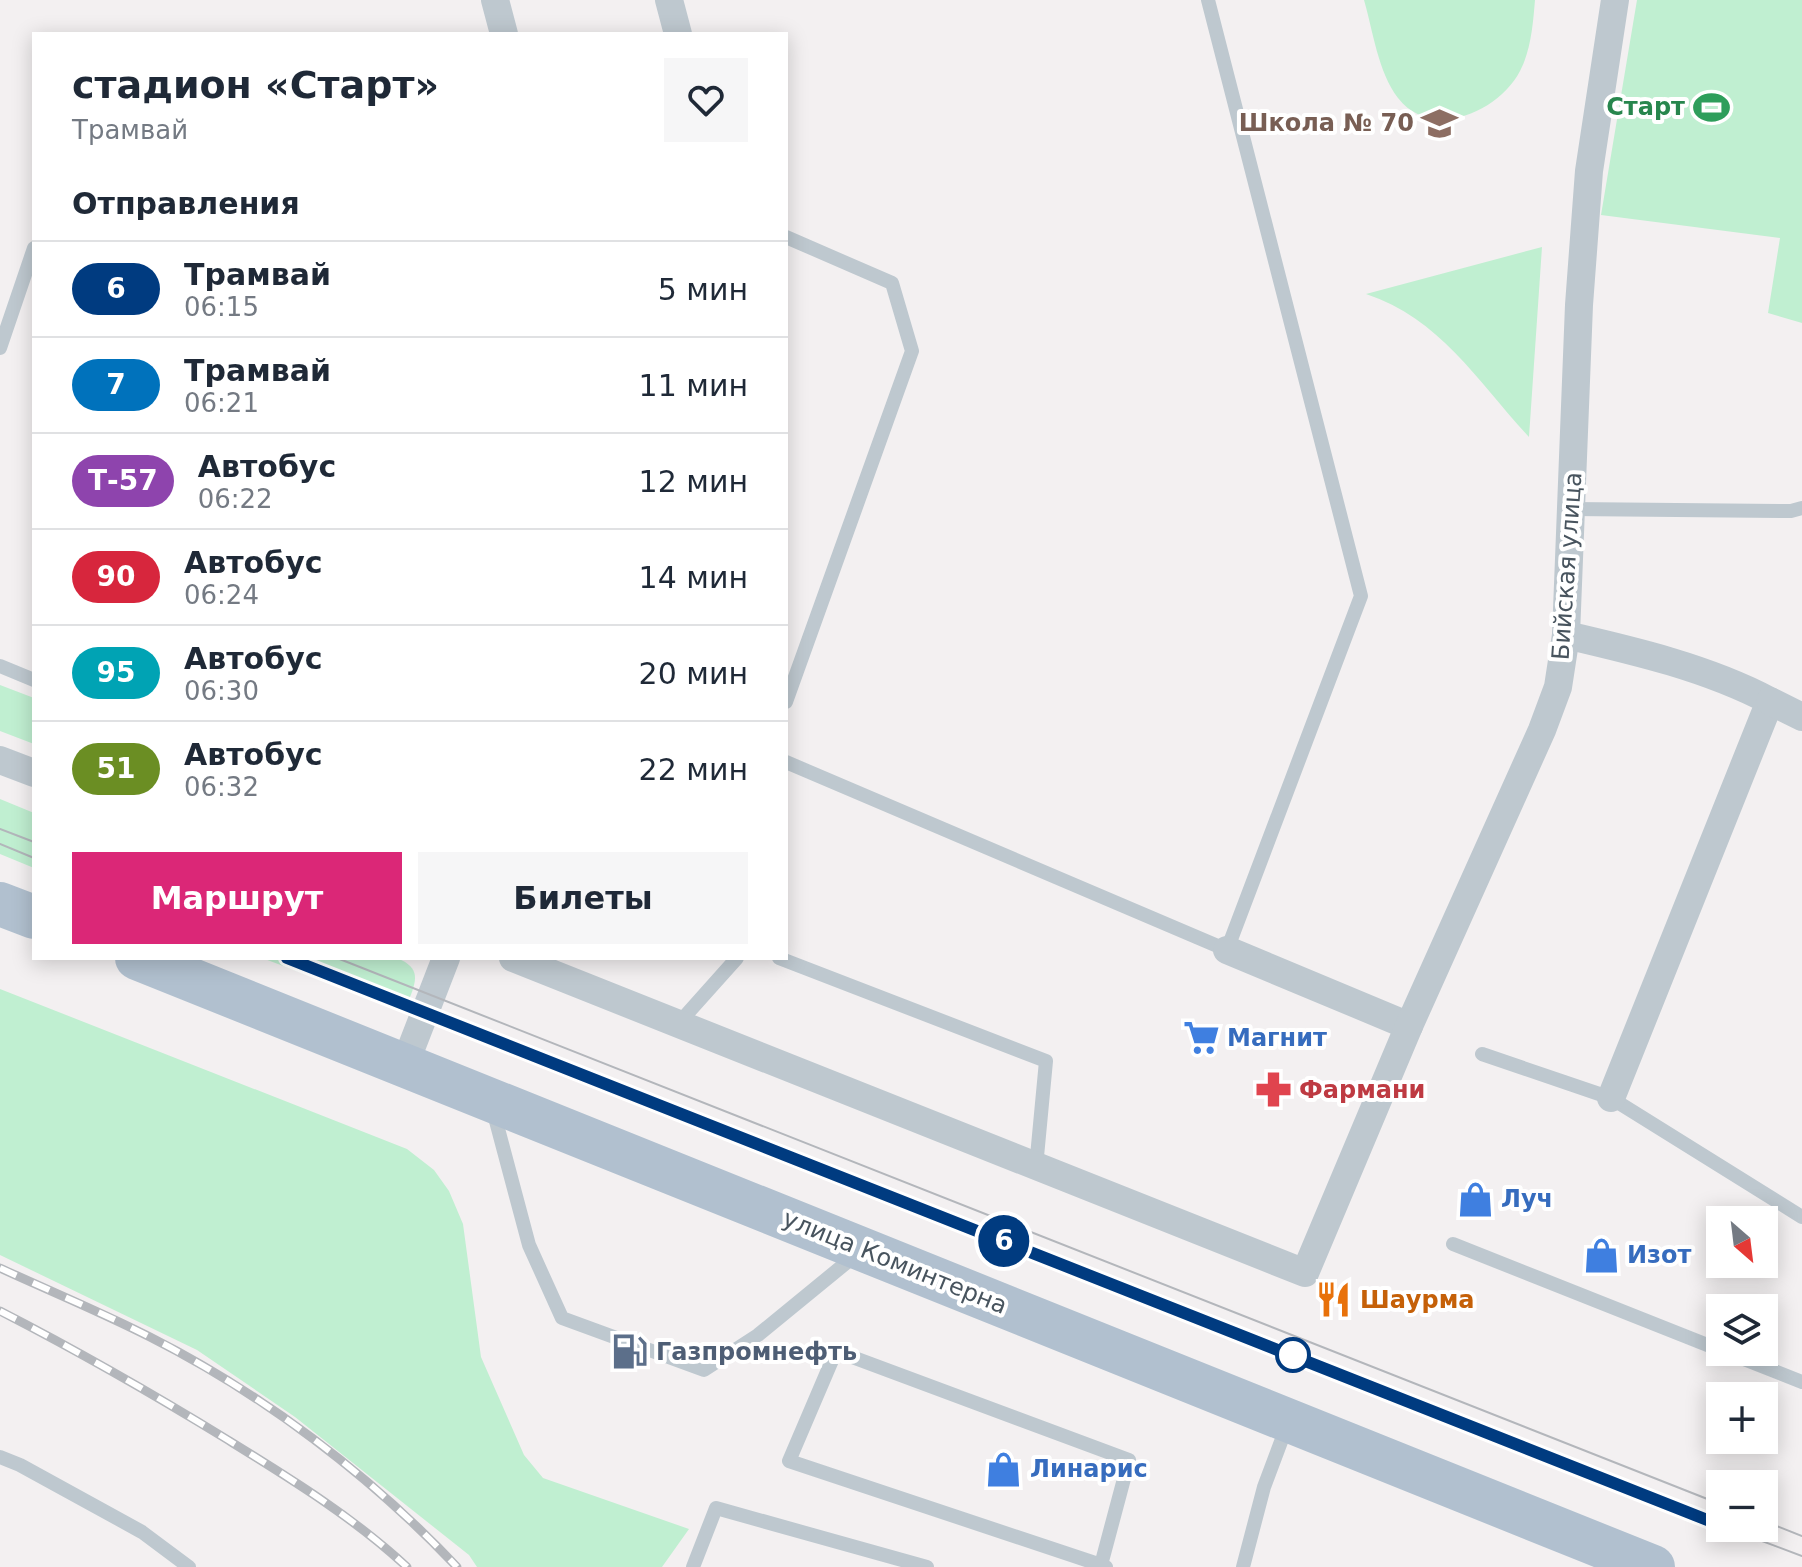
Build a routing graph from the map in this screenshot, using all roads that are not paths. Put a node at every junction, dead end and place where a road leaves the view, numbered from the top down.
1 (495, 0) edge
2 (669, 0) edge
3 (1208, 0) edge
4 (1615, 0) edge
5 (503, 32) edge
6 (677, 32) edge
7 (788, 238) edge
8 (32, 254) edge
9 (0, 348) edge
10 (1802, 508) edge
11 (1572, 509) junction
12 (1566, 635) junction
13 (0, 666) edge
14 (32, 679) edge
15 (788, 696) edge
16 (1770, 701) junction
17 (1802, 717) edge
18 (0, 760) edge
19 (788, 763) edge
20 (32, 772) edge
21 (0, 904) edge
22 (32, 916) edge
23 (1227, 950) junction
24 (142, 960) edge
25 (445, 960) edge
26 (518, 960) edge
27 (735, 960) edge
28 (784, 960) edge
29 (677, 1025) junction
30 (1409, 1026) junction
31 (1482, 1054) dead end
32 (405, 1064) junction
33 (1611, 1098) junction
34 (491, 1101) junction
35 (1036, 1167) junction
36 (1802, 1217) edge
37 (1453, 1244) dead end
38 (864, 1249) junction
39 (1706, 1344) edge
40 (1761, 1366) edge
41 (1802, 1382) edge
42 (1288, 1423) junction
43 (0, 1457) edge
44 (1103, 1566) edge
45 (189, 1567) edge
46 (693, 1567) edge
47 (927, 1567) edge
48 (1243, 1567) edge
49 (1653, 1567) edge

1 - 5 street
2 - 6 street
3 - 23 lane
4 - 11 street, Бийская улица
7 - 15 lane
8 - 9 lane
10 - 11 lane
11 - 12 street, Бийская улица
12 - 16 street
12 - 30 street, Бийская улица
13 - 14 lane
16 - 17 street
16 - 33 street
18 - 20 street
19 - 23 lane
21 - 22 main road
23 - 30 street
24 - 32 main road, улица Коминтерна
25 - 32 street
26 - 29 street
27 - 29 lane
28 - 35 lane
29 - 35 street
30 - 35 street, Бийская улица
31 - 33 lane
32 - 34 main road, улица Коминтерна
33 - 36 lane
34 - 38 main road, улица Коминтерна
34 - 38 lane
37 - 39 lane
38 - 42 main road, улица Коминтерна
40 - 41 lane
42 - 48 lane
42 - 49 main road, улица Коминтерна
43 - 45 lane
44 - 44 lane
46 - 47 lane

